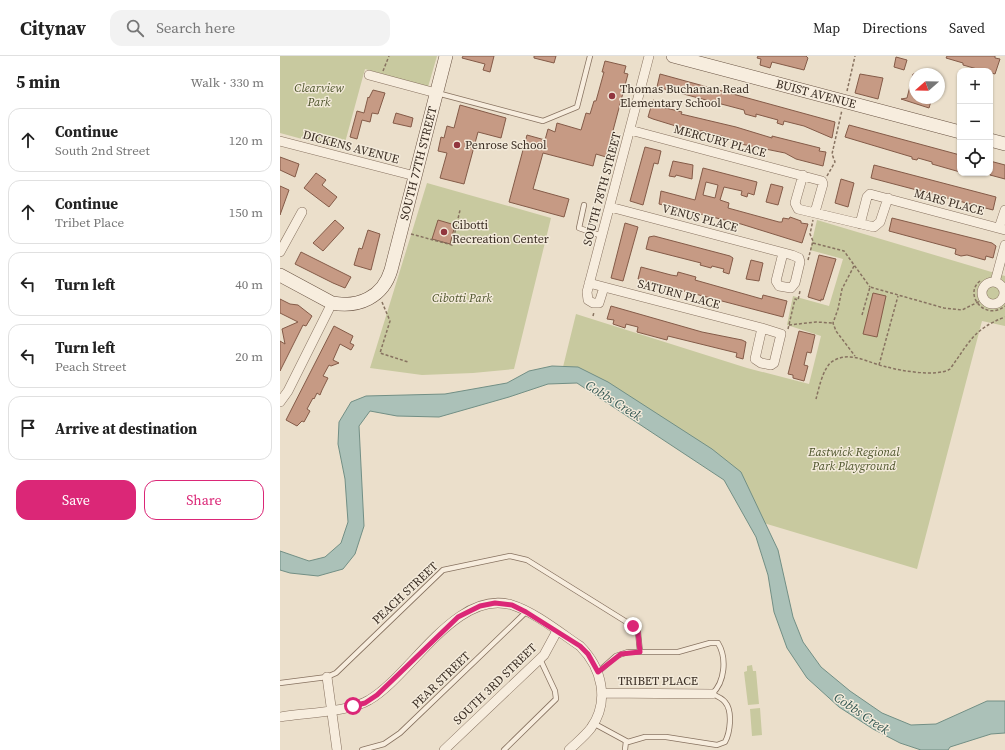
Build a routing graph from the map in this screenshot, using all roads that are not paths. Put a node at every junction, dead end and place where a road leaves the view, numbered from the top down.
1 (446, 56) edge
2 (590, 56) edge
3 (649, 56) edge
4 (673, 56) edge
5 (369, 75) dead end
6 (436, 93) junction
7 (630, 130) junction
8 (957, 131) edge
9 (280, 141) edge
10 (993, 141) edge
11 (1005, 144) edge
12 (415, 176) junction
13 (802, 176) junction
14 (888, 198) junction
15 (584, 205) dead end
16 (610, 207) junction
17 (1005, 210) edge
18 (302, 212) dead end
19 (815, 212) junction
20 (860, 224) junction
21 (1002, 229) edge
22 (602, 236) junction
23 (1005, 245) edge
24 (280, 252) edge
25 (783, 252) dead end
26 (280, 275) edge
27 (995, 282) junction
28 (589, 283) junction
29 (604, 287) junction
30 (1004, 300) edge
31 (332, 303) junction
32 (762, 328) junction
33 (280, 402) edge
34 (526, 612) junction
35 (557, 631) junction
36 (640, 652) junction
37 (540, 659) junction
38 (598, 672) junction
39 (327, 677) junction
40 (280, 683) edge
41 (602, 693) junction
42 (712, 694) junction
43 (332, 710) junction
44 (280, 717) edge
45 (593, 723) junction
46 (626, 742) junction
47 (338, 750) edge
48 (362, 750) edge
49 (444, 750) edge
50 (504, 750) edge
51 (569, 750) edge
52 (625, 750) edge

1 - 6 street, SOUTH 77TH STREET
2 - 6 lane
3 - 7 street, SOUTH 78TH STREET
4 - 8 street, BUIST AVENUE
5 - 6 street
6 - 12 street, SOUTH 77TH STREET
7 - 13 street, MERCURY PLACE
7 - 16 street, SOUTH 78TH STREET
9 - 12 street, DICKENS AVENUE
10 - 11 street
12 - 31 street, SOUTH 77TH STREET
13 - 19 street
13 - 19 street, MERCURY PLACE
14 - 20 street
14 - 20 street, MARS PLACE
14 - 21 street, MARS PLACE
15 - 22 lane
16 - 22 street, SOUTH 78TH STREET
16 - 25 street, VENUS PLACE
17 - 21 street
18 - 24 street
19 - 20 street
22 - 28 street, SOUTH 78TH STREET
23 - 27 street
26 - 31 street
27 - 30 street
27 - 30 street
28 - 29 street, SATURN PLACE
28 - 29 street, SOUTH 78TH STREET
29 - 32 street, SATURN PLACE
31 - 33 street
32 - 32 street, SATURN PLACE
34 - 35 street, TRIBET PLACE
34 - 43 street, TRIBET PLACE
34 - 48 lane, PEAR STREET
35 - 37 street, SOUTH 3RD STREET
35 - 38 street, TRIBET PLACE
36 - 38 lane
36 - 39 lane, PEACH STREET
36 - 42 lane
37 - 49 street, SOUTH 3RD STREET
37 - 50 lane
38 - 41 street, TRIBET PLACE
39 - 40 lane, PEACH STREET
39 - 43 street
41 - 42 street, TRIBET PLACE
41 - 45 street
42 - 46 lane
43 - 44 street, TRIBET PLACE
43 - 47 street
45 - 46 lane
45 - 51 street
46 - 52 lane

